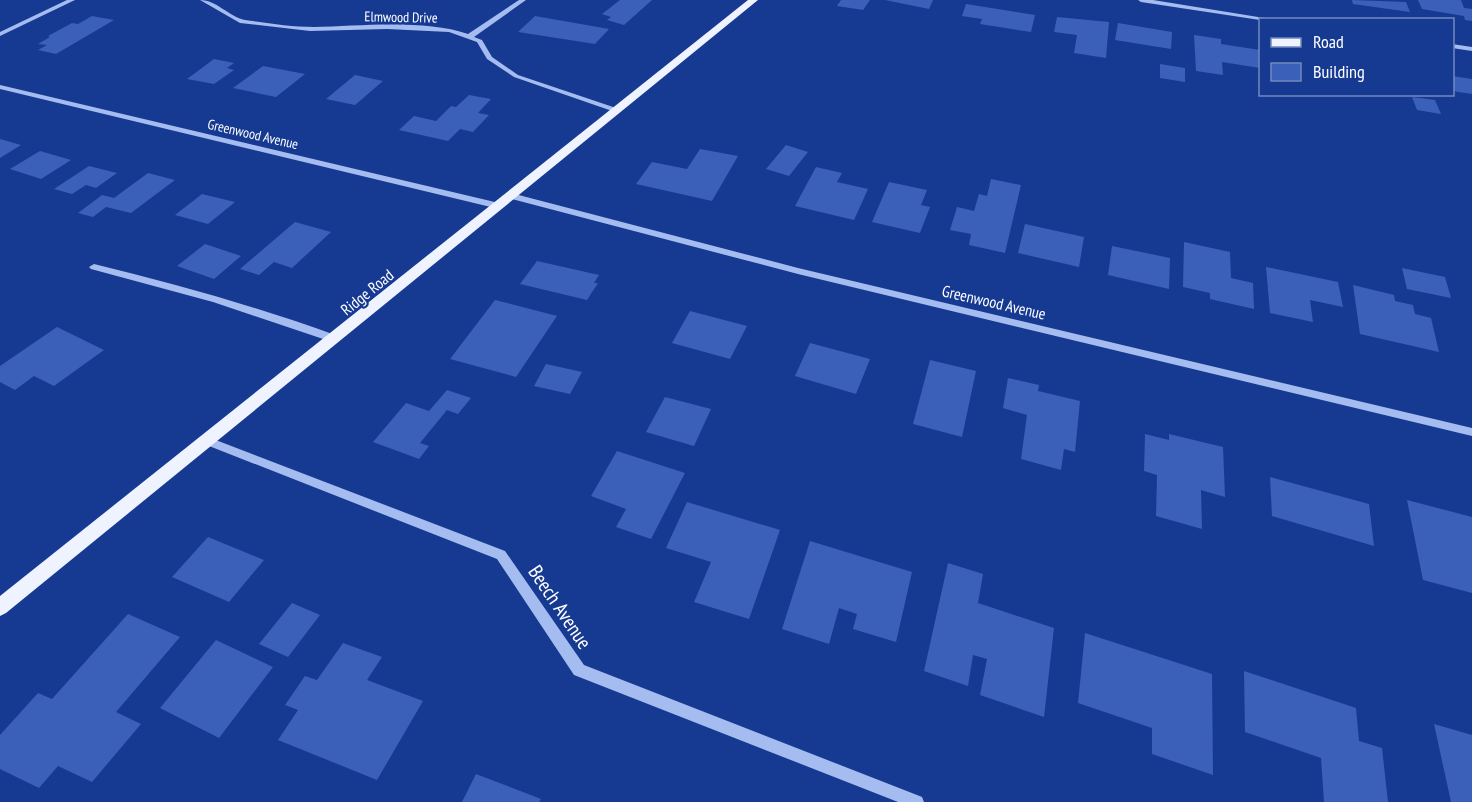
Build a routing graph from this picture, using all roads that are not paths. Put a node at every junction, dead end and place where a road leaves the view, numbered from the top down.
1 (72, 0) edge
2 (202, 0) edge
3 (523, 0) edge
4 (754, 0) edge
5 (1141, 0) edge
6 (1260, 18) edge
7 (0, 34) edge
8 (469, 37) junction
9 (1454, 46) edge
10 (1472, 49) edge
11 (0, 87) edge
12 (618, 110) junction
13 (511, 196) junction
14 (499, 206) junction
15 (94, 267) dead end
16 (335, 339) junction
17 (1472, 432) edge
18 (208, 441) junction
19 (0, 607) edge
20 (917, 802) edge

1 - 7 street
2 - 8 street, Elmwood Drive
3 - 8 street
4 - 12 main road, Ridge Road
5 - 6 street
8 - 12 street
9 - 10 street
11 - 14 street, Greenwood Avenue
12 - 13 main road, Ridge Road
13 - 14 main road, Ridge Road
13 - 17 street, Greenwood Avenue
14 - 16 main road, Ridge Road
15 - 16 street
16 - 18 main road, Ridge Road
18 - 19 main road, Ridge Road
18 - 20 street, Beech Avenue

